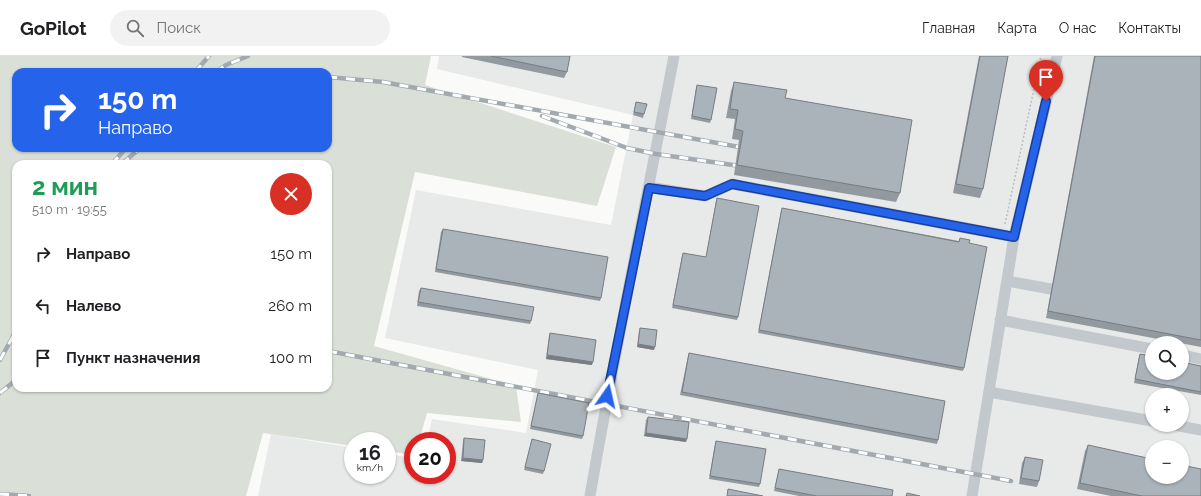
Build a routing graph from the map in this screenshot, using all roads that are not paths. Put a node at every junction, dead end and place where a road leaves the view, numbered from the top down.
1 (674, 56) edge
2 (1056, 56) edge
3 (649, 188) junction
4 (1014, 237) junction
5 (1007, 281) junction
6 (1051, 289) edge
7 (1000, 320) junction
8 (1145, 348) edge
9 (1189, 356) edge
10 (1201, 359) edge
11 (989, 392) junction
12 (1145, 420) edge
13 (1189, 428) edge
14 (1201, 430) edge
15 (590, 496) edge
16 (972, 496) edge

1 - 3 lane
2 - 4 lane
3 - 4 lane
3 - 15 lane
4 - 5 lane
5 - 6 lane
5 - 7 lane
7 - 8 lane
7 - 11 lane
9 - 10 lane
11 - 12 lane
11 - 16 lane
13 - 14 lane

